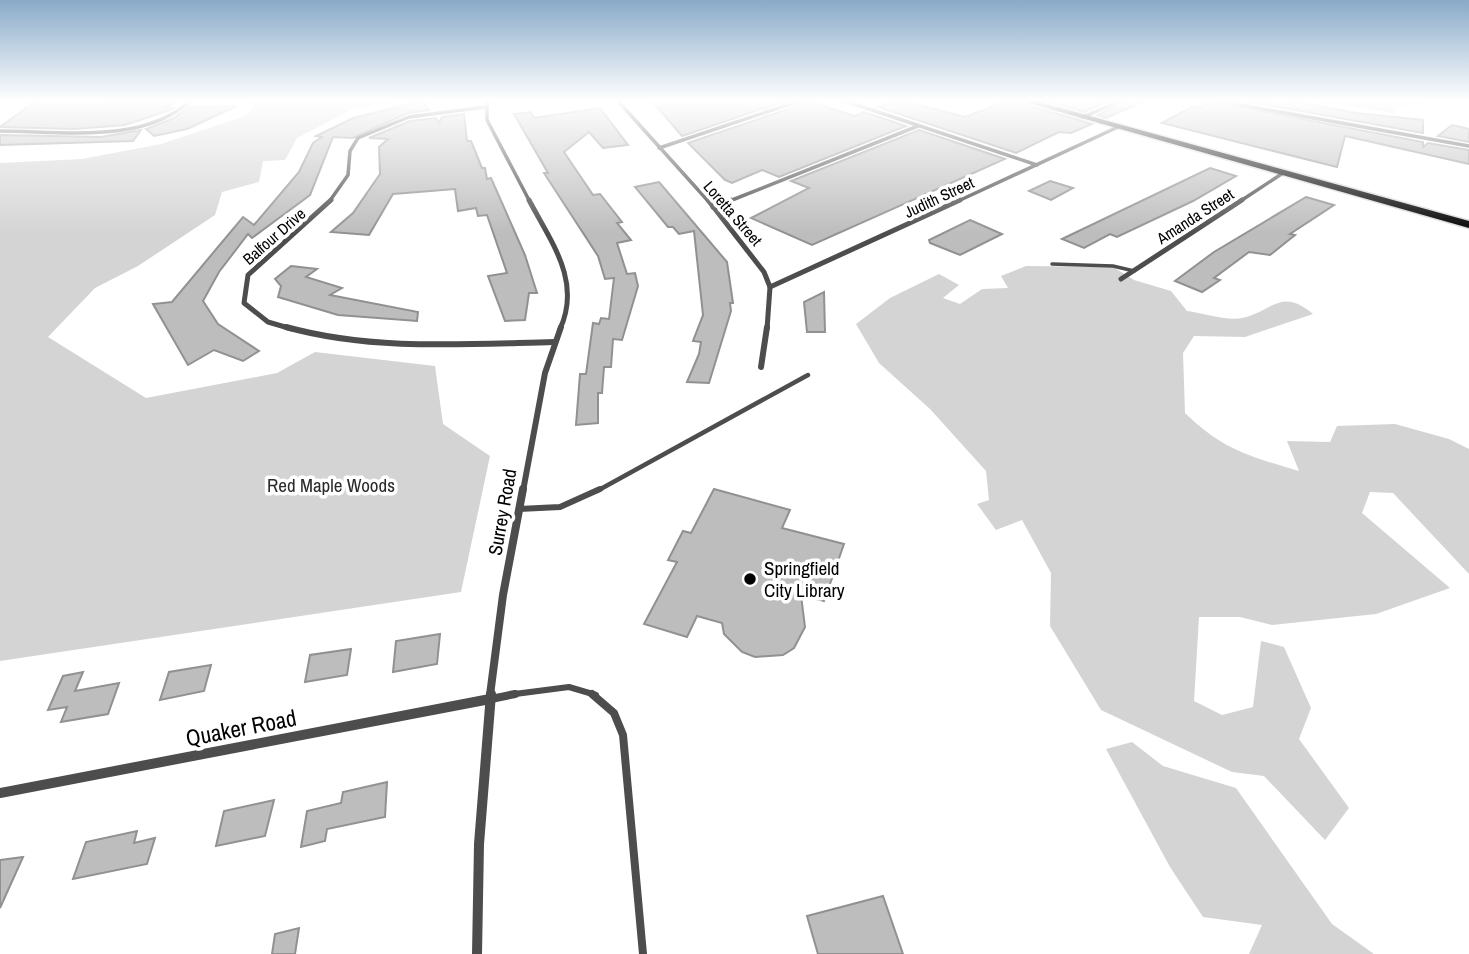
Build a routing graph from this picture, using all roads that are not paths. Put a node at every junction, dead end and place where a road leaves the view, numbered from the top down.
1 (354, 145) edge
2 (500, 145) edge
3 (656, 145) edge
4 (669, 145) edge
5 (871, 145) edge
6 (975, 145) edge
7 (1081, 145) edge
8 (1181, 145) edge
9 (659, 148) junction
10 (1037, 165) junction
11 (1283, 173) junction
12 (713, 207) junction
13 (1469, 225) edge
14 (1052, 264) dead end
15 (1134, 271) junction
16 (1121, 279) dead end
17 (770, 287) junction
18 (554, 342) junction
19 (761, 367) dead end
20 (808, 375) dead end
21 (519, 509) junction
22 (490, 699) junction
23 (0, 793) edge
24 (477, 954) edge
25 (643, 954) edge

1 - 18 street, Balfour Drive
2 - 18 street, Surrey Road
3 - 9 street, Loretta Street
4 - 9 street
5 - 12 street
6 - 10 street
7 - 10 street, Judith Street
8 - 11 main road
9 - 12 street, Loretta Street
10 - 17 street, Judith Street
11 - 13 main road
11 - 15 street, Amanda Street
12 - 17 street, Loretta Street
14 - 15 lane
15 - 16 street, Amanda Street
17 - 19 street
18 - 21 street, Surrey Road
20 - 21 lane
21 - 22 street, Surrey Road
22 - 23 street, Quaker Road
22 - 24 street, Surrey Road
22 - 25 lane

